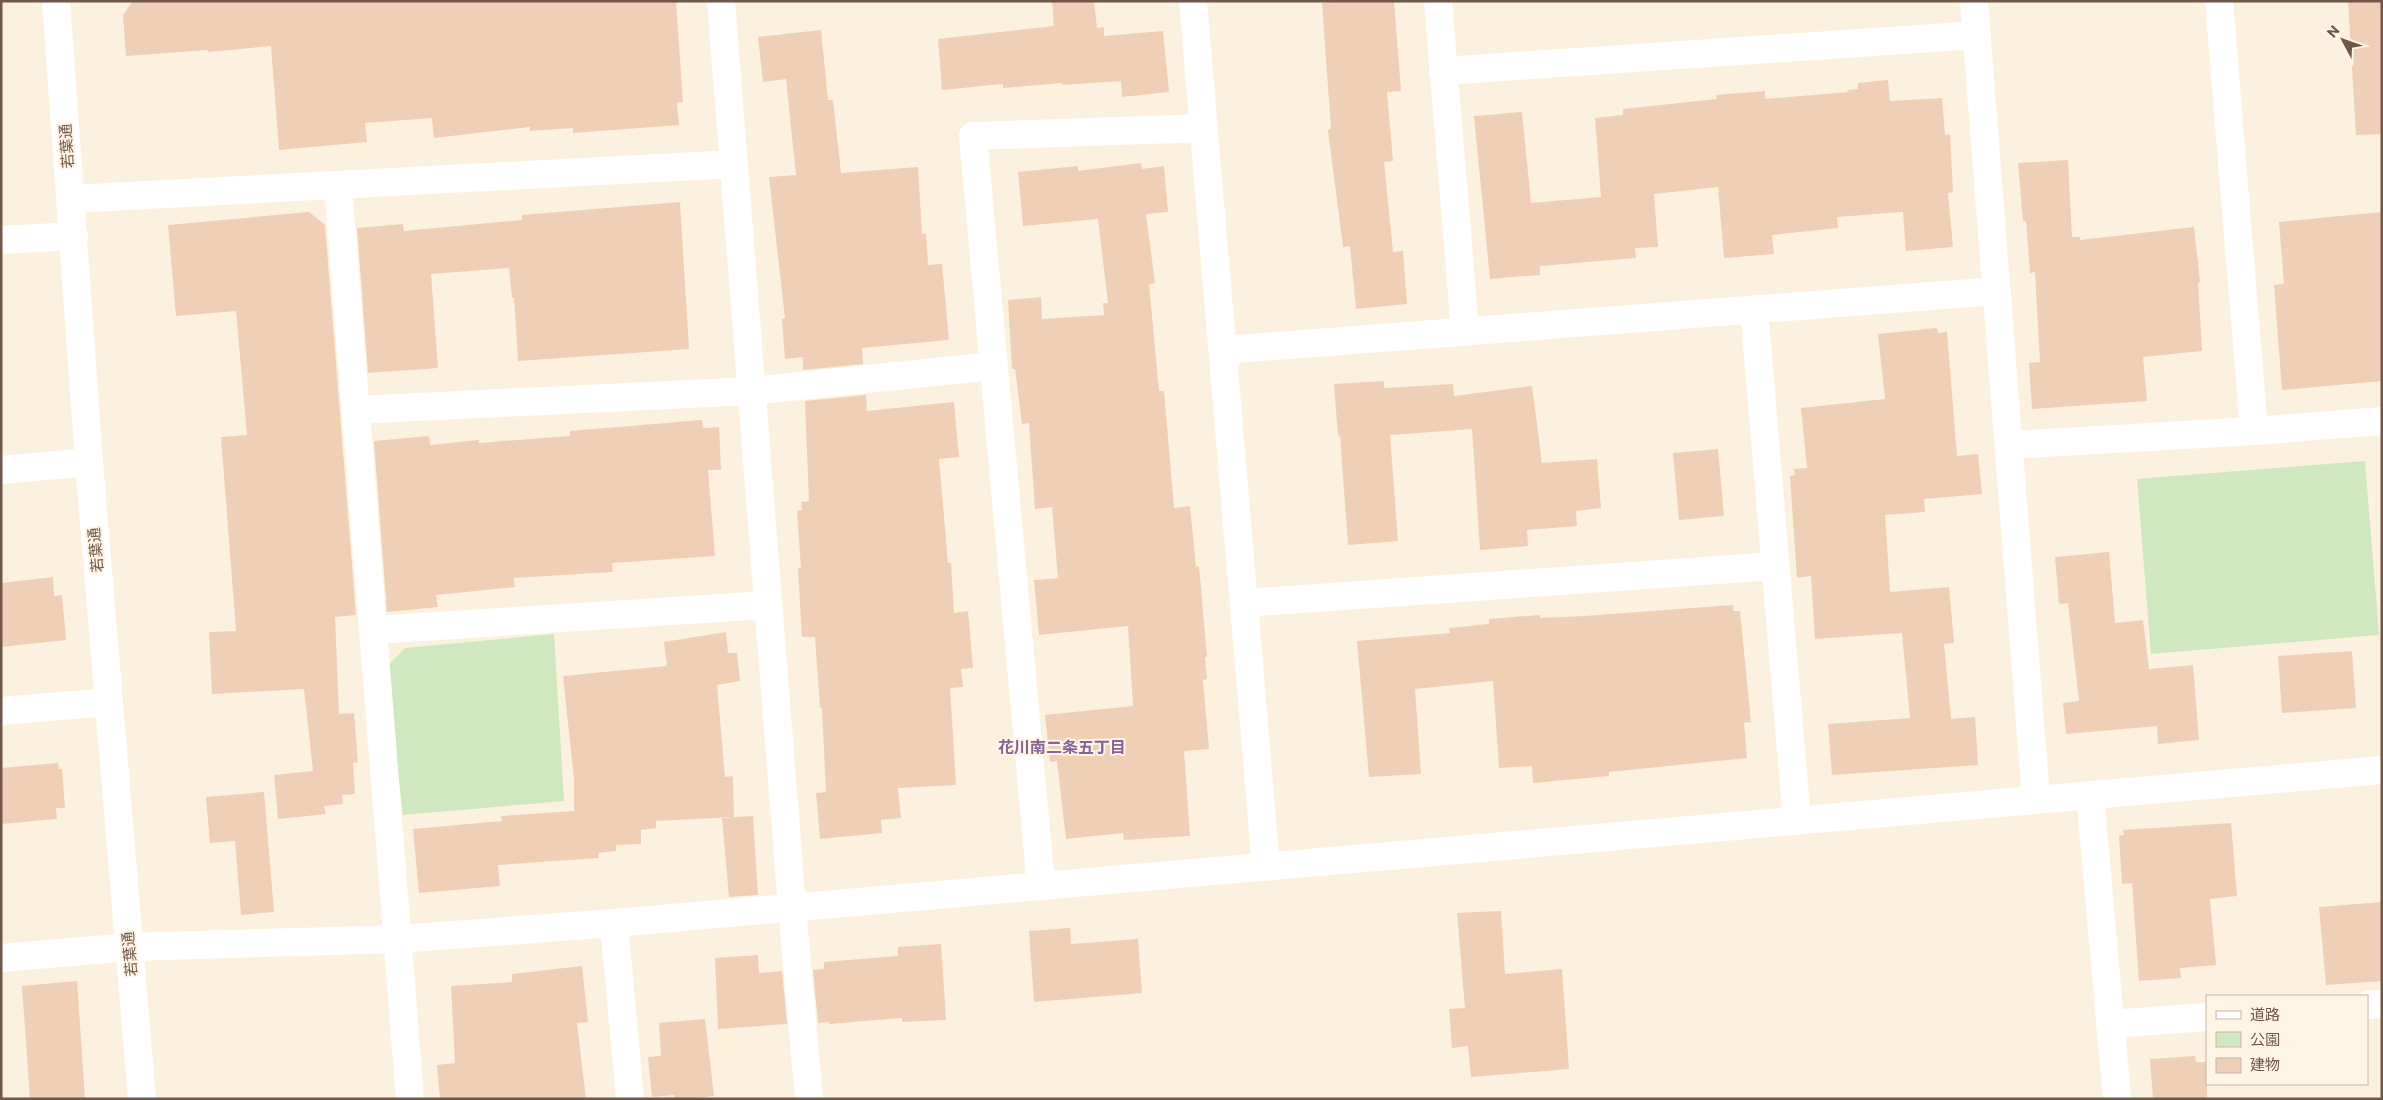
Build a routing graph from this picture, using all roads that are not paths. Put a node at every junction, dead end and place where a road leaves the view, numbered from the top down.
1 (56, 1) edge
2 (721, 1) edge
3 (1194, 1) edge
4 (1438, 1) edge
5 (1974, 1) edge
6 (2219, 1) edge
7 (1977, 35) junction
8 (1443, 71) junction
9 (1204, 128) junction
10 (733, 164) junction
11 (338, 185) junction
12 (71, 199) junction
13 (74, 236) junction
14 (1, 240) edge
15 (1997, 291) junction
16 (1754, 310) junction
17 (1464, 331) junction
18 (1223, 350) junction
19 (993, 366) junction
20 (751, 390) junction
21 (356, 410) junction
22 (2382, 421) edge
23 (2254, 432) junction
24 (2009, 445) junction
25 (89, 462) junction
26 (1, 470) edge
27 (1775, 566) junction
28 (1244, 603) junction
29 (768, 605) junction
30 (374, 630) junction
31 (109, 702) junction
32 (1, 711) edge
33 (2382, 770) edge
34 (2090, 795) junction
35 (2036, 800) junction
36 (1797, 821) junction
37 (1266, 867) junction
38 (1041, 886) junction
39 (792, 907) junction
40 (614, 923) junction
41 (398, 939) junction
42 (130, 947) junction
43 (1, 958) edge
44 (2382, 1004) edge
45 (2368, 1006) edge
46 (2206, 1017) edge
47 (2110, 1024) junction
48 (142, 1099) edge
49 (410, 1099) edge
50 (630, 1099) edge
51 (809, 1099) edge
52 (2117, 1099) edge

1 - 12 street, 若葉通
2 - 10 street
3 - 9 street
4 - 8 street
5 - 7 street
6 - 23 street
7 - 8 street
7 - 15 street
8 - 17 street
9 - 18 street
9 - 19 street
10 - 11 street
10 - 20 street
11 - 12 street
11 - 21 street
12 - 13 street, 若葉通
13 - 14 street
13 - 25 street, 若葉通
15 - 16 street
15 - 24 street
16 - 17 street
16 - 27 street
17 - 18 street
18 - 28 street
19 - 20 street
19 - 38 street
20 - 21 street
20 - 29 street
21 - 30 street
22 - 23 street
23 - 24 street
24 - 35 street
25 - 26 street
25 - 31 street, 若葉通
27 - 28 street
27 - 36 street
28 - 37 street
29 - 30 street
29 - 39 street
30 - 41 street
31 - 32 street
31 - 42 street, 若葉通
33 - 34 street
34 - 35 street
34 - 47 street
35 - 36 street
36 - 37 street
37 - 38 street
38 - 39 street
39 - 40 street
39 - 51 street
40 - 41 street
40 - 50 street
41 - 42 street
41 - 49 street
42 - 43 street
42 - 48 street, 若葉通
44 - 45 street
46 - 47 street
47 - 52 street

